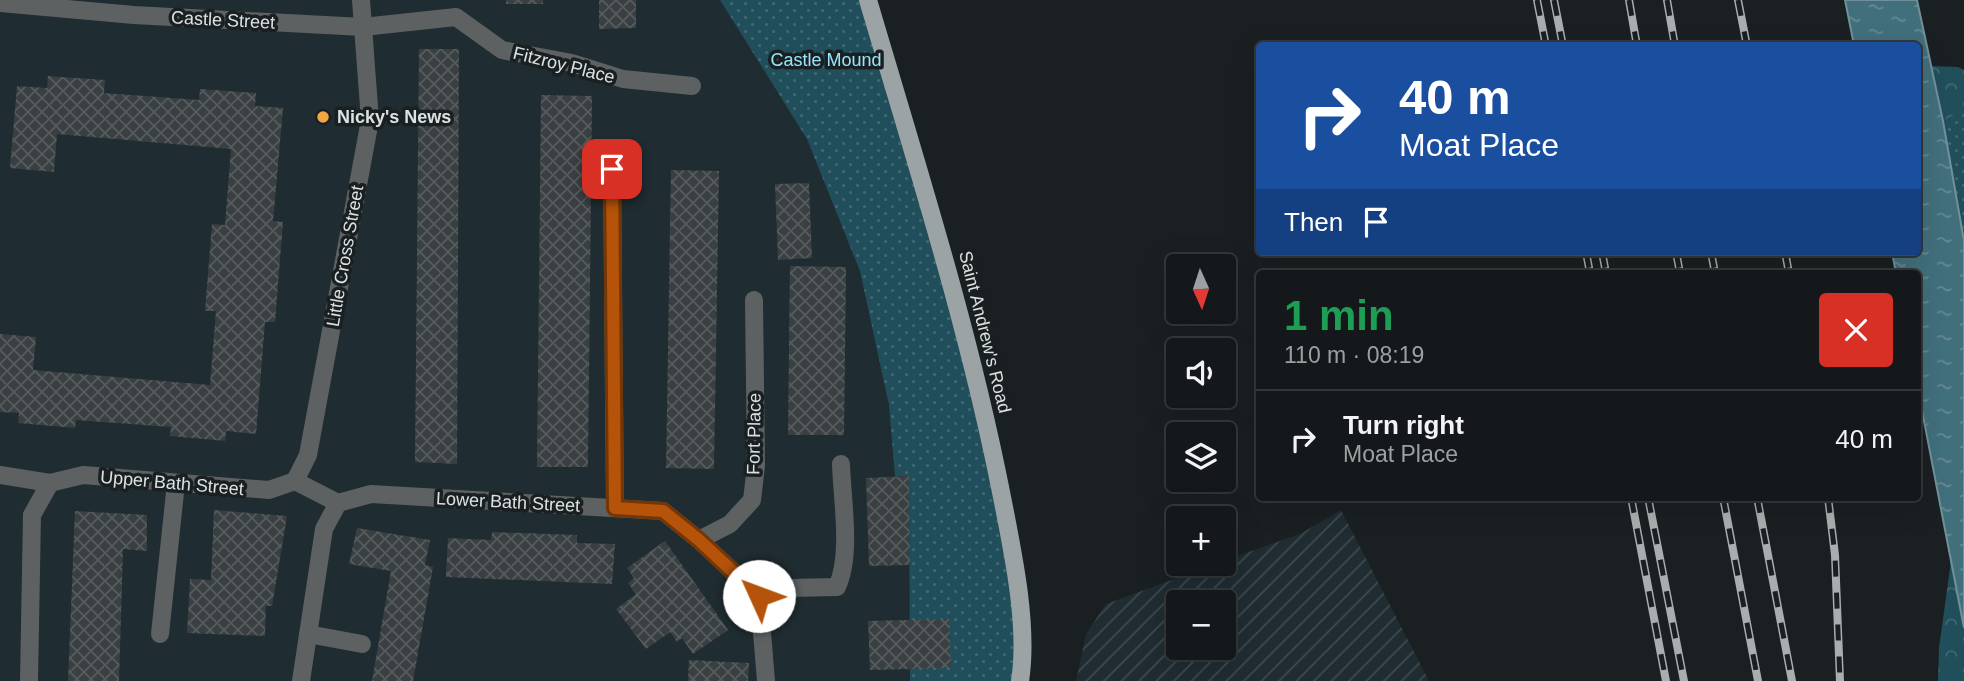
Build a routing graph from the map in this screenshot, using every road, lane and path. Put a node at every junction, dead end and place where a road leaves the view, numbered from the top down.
1 (361, 0) edge
2 (868, 0) edge
3 (0, 3) edge
4 (25, 3) edge
5 (363, 27) junction
6 (692, 86) dead end
7 (612, 169) dead end
8 (754, 300) dead end
9 (841, 464) dead end
10 (0, 475) edge
11 (295, 481) junction
12 (50, 483) junction
13 (176, 483) junction
14 (338, 503) junction
15 (615, 508) junction
16 (699, 540) junction
17 (759, 596) junction
18 (160, 634) dead end
19 (308, 634) junction
20 (362, 644) dead end
21 (29, 681) edge
22 (301, 681) edge
23 (766, 681) edge
24 (1020, 681) edge

1 - 5 street, Little Cross Street
2 - 24 main road, Saint Andrew's Road
3 - 4 street, Castle Street
4 - 5 street, Castle Street
5 - 6 street, Fitzroy Place
5 - 11 street, Little Cross Street
7 - 15 street
8 - 16 street, Fort Place
9 - 17 street
10 - 12 street, Upper Bath Street
11 - 13 street, Upper Bath Street
11 - 14 street
12 - 13 street, Upper Bath Street
12 - 21 street
13 - 18 street
14 - 15 street, Lower Bath Street
14 - 19 street
15 - 16 street, Lower Bath Street
16 - 17 street, Lower Bath Street
17 - 23 street
19 - 20 street
19 - 22 street

